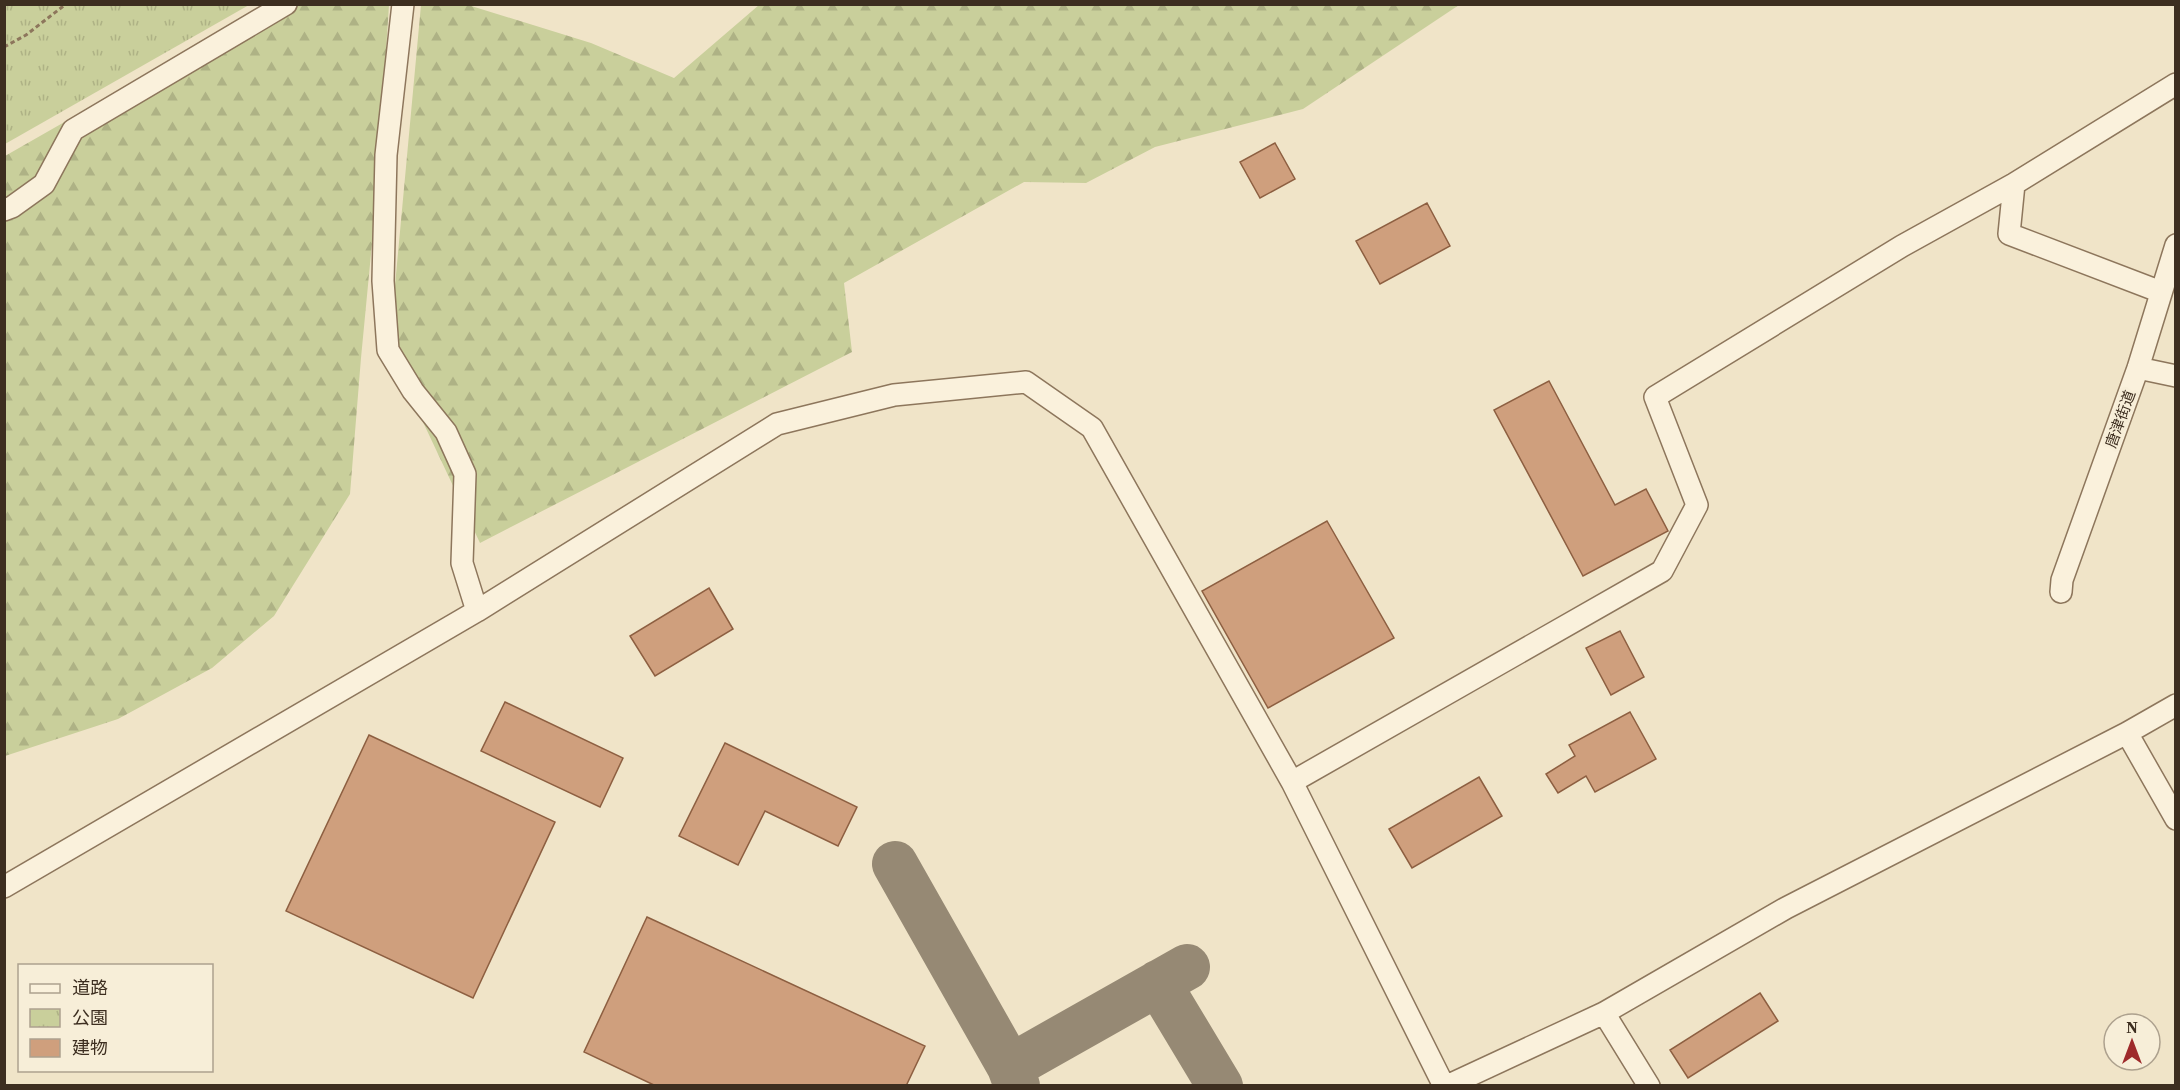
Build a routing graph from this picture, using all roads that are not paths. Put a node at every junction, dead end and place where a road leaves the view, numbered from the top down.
1 (286, 4) edge
2 (403, 4) edge
3 (2175, 84) edge
4 (2014, 184) junction
5 (4, 210) edge
6 (2175, 245) edge
7 (2161, 292) junction
8 (2138, 368) junction
9 (2175, 376) edge
10 (2061, 592) dead end
11 (477, 611) junction
12 (2175, 705) edge
13 (2127, 733) junction
14 (1292, 782) junction
15 (2175, 819) edge
16 (4, 887) edge
17 (1604, 1013) junction
18 (1445, 1086) edge
19 (1649, 1086) edge

1 - 5 street
2 - 11 street
3 - 4 street
4 - 7 street
4 - 14 street
6 - 7 street, 唐津街道
7 - 8 street, 唐津街道
8 - 9 street
8 - 10 street, 唐津街道
11 - 14 street
11 - 16 street
12 - 13 street
13 - 15 street
13 - 17 street
14 - 18 street
17 - 18 street
17 - 19 street

